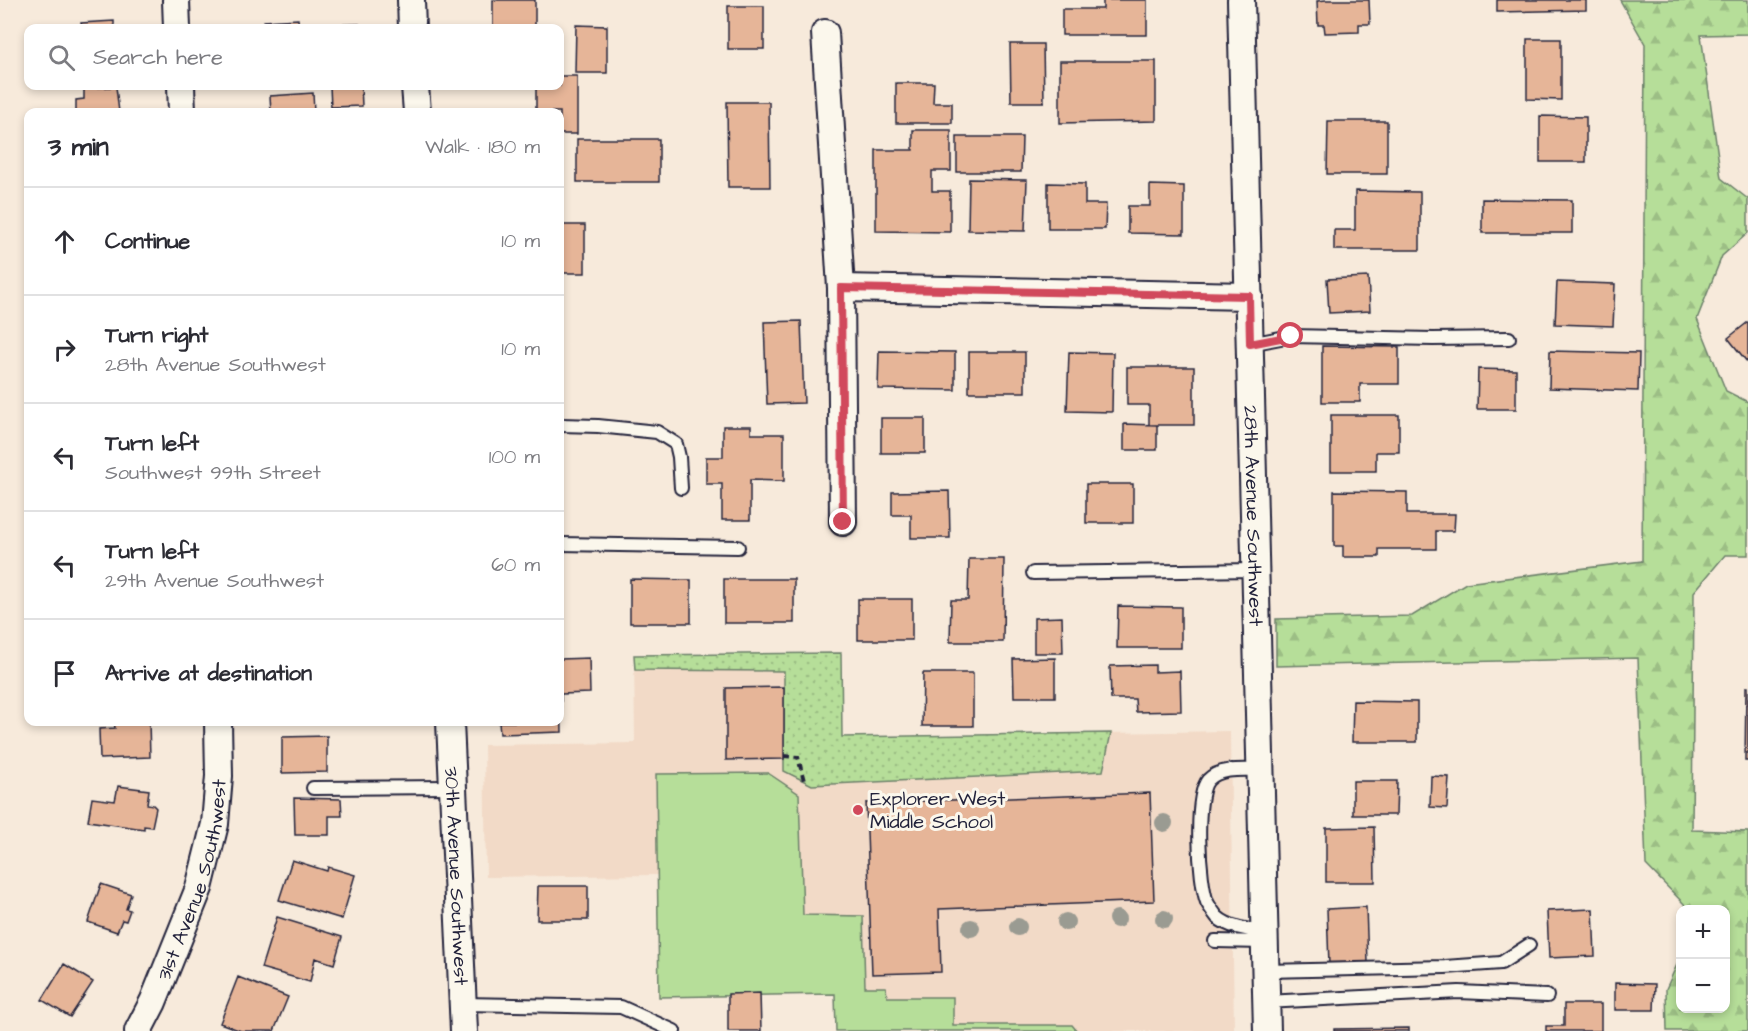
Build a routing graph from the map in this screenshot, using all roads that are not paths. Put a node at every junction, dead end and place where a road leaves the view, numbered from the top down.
1 (176, 0) edge
2 (411, 0) edge
3 (1241, 0) edge
4 (177, 24) edge
5 (412, 24) edge
6 (825, 33) dead end
7 (181, 90) edge
8 (416, 90) edge
9 (182, 108) edge
10 (417, 108) edge
11 (841, 288) junction
12 (1249, 296) junction
13 (1509, 338) dead end
14 (1250, 344) junction
15 (564, 425) edge
16 (681, 488) dead end
17 (843, 522) dead end
18 (564, 544) edge
19 (738, 547) dead end
20 (1256, 570) junction
21 (1033, 573) dead end
22 (218, 726) edge
23 (450, 726) edge
24 (1261, 770) junction
25 (453, 787) junction
26 (313, 788) dead end
27 (1265, 937) junction
28 (1215, 941) dead end
29 (1528, 945) dead end
30 (1266, 971) junction
31 (1547, 996) dead end
32 (1266, 1002) junction
33 (463, 1004) junction
34 (138, 1031) edge
35 (464, 1031) edge
36 (674, 1031) edge
37 (1267, 1031) edge

1 - 4 street
2 - 5 street
3 - 12 street, 28th Avenue Southwest
6 - 11 street
7 - 9 street
8 - 10 street
11 - 12 street
11 - 17 street
12 - 14 street, 28th Avenue Southwest
13 - 14 lane
14 - 20 street, 28th Avenue Southwest
15 - 16 lane
18 - 19 lane
20 - 21 lane
20 - 24 street, 28th Avenue Southwest
22 - 34 street, 31st Avenue Southwest
23 - 25 street, 30th Avenue Southwest
24 - 27 street, 28th Avenue Southwest
24 - 27 lane
25 - 26 lane
25 - 33 street, 30th Avenue Southwest
27 - 28 lane
27 - 30 street, 28th Avenue Southwest
29 - 30 lane
30 - 32 street, 28th Avenue Southwest
31 - 32 lane
32 - 37 street, 28th Avenue Southwest
33 - 35 street, 30th Avenue Southwest
33 - 36 lane

